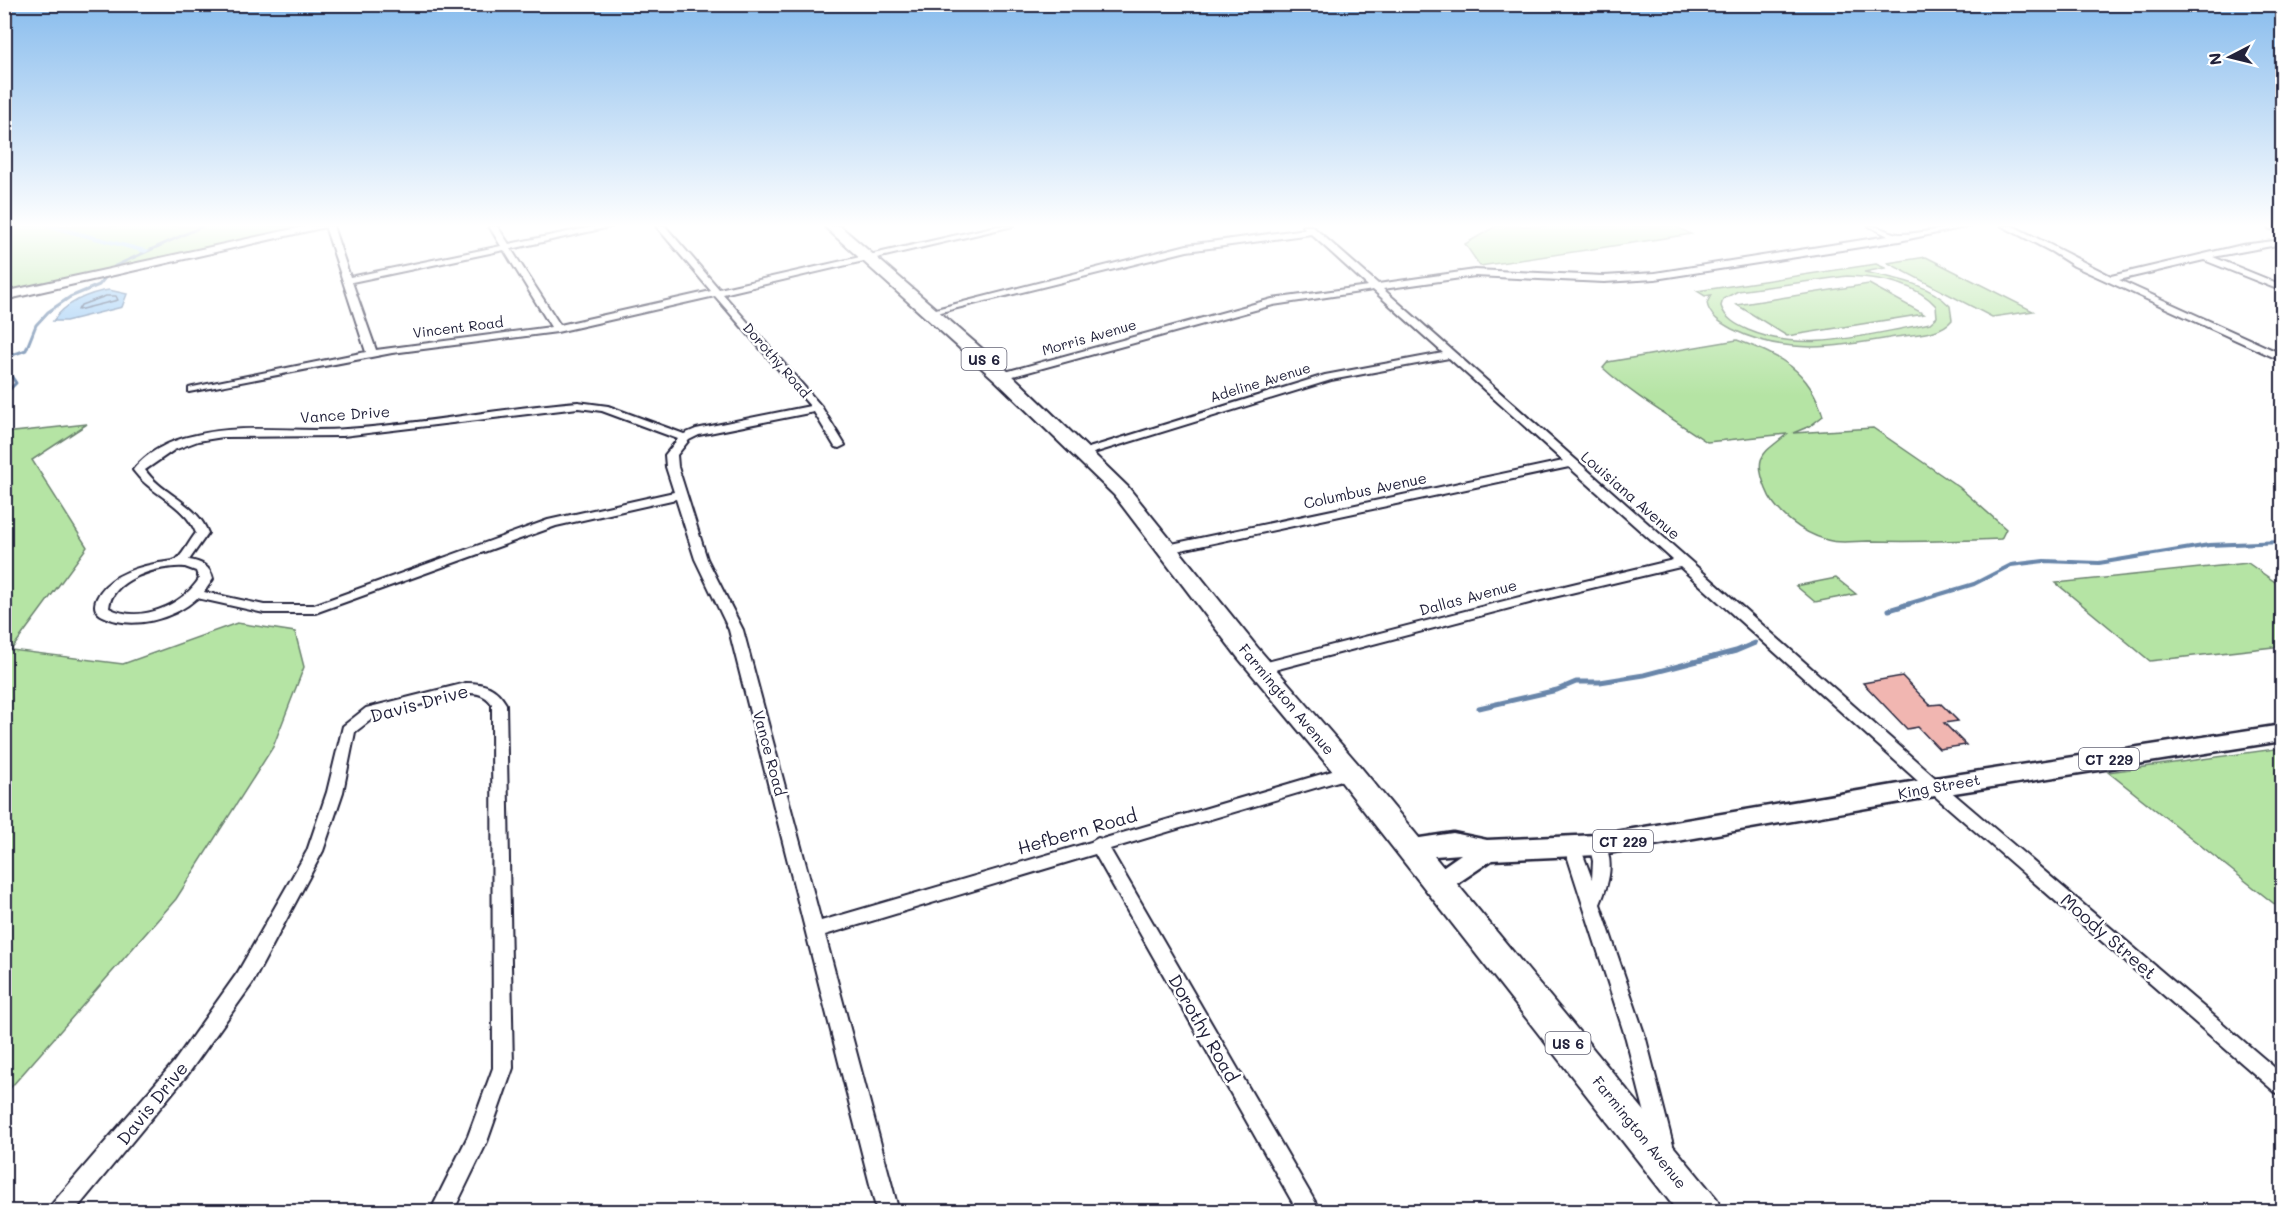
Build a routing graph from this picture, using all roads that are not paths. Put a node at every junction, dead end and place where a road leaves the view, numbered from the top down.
1 (63, 283) edge
2 (348, 283) edge
3 (527, 283) edge
4 (710, 283) edge
5 (759, 283) edge
6 (895, 283) edge
7 (1047, 283) edge
8 (1370, 283) edge
9 (1405, 283) edge
10 (2118, 283) edge
11 (1375, 287) junction
12 (718, 292) junction
13 (4, 296) edge
14 (929, 312) junction
15 (557, 329) junction
16 (372, 354) junction
17 (1450, 355) junction
18 (2283, 358) edge
19 (1002, 376) junction
20 (193, 390) dead end
21 (818, 408) junction
22 (685, 438) junction
23 (839, 445) dead end
24 (1083, 453) junction
25 (1570, 463) junction
26 (680, 494) junction
27 (1167, 549) junction
28 (1683, 562) junction
29 (180, 563) junction
30 (195, 594) junction
31 (1263, 668) junction
32 (2283, 733) edge
33 (1349, 772) junction
34 (1935, 787) junction
35 (1098, 844) junction
36 (1585, 845) junction
37 (1409, 848) junction
38 (1487, 850) junction
39 (1437, 884) junction
40 (1591, 904) junction
41 (816, 930) junction
42 (2283, 1086) edge
43 (1668, 1167) junction
44 (60, 1212) edge
45 (441, 1212) edge
46 (888, 1212) edge
47 (1310, 1212) edge
48 (1703, 1212) edge

1 - 13 main road
2 - 16 street
3 - 15 street
4 - 12 street, Dorothy Road
5 - 12 street, Vincent Road
6 - 14 highway, Farmington Avenue / US 6
7 - 14 street
8 - 11 street, Louisiana Avenue
9 - 11 street, Morris Avenue
10 - 18 street
11 - 17 street, Louisiana Avenue
11 - 19 street, Morris Avenue
12 - 15 street, Vincent Road
12 - 21 street, Dorothy Road
14 - 19 highway, Farmington Avenue / US 6
15 - 16 street, Vincent Road
16 - 20 street, Vincent Road
17 - 24 street, Adeline Avenue
17 - 25 street, Louisiana Avenue
19 - 24 highway, Farmington Avenue / US 6
21 - 22 street
21 - 23 street, Dorothy Road
22 - 26 street, Vance Road
22 - 29 street, Vance Drive
24 - 27 highway, Farmington Avenue / US 6
25 - 27 street, Columbus Avenue
25 - 28 street, Louisiana Avenue
26 - 30 street
26 - 41 street, Vance Road
27 - 31 highway, Farmington Avenue / US 6
28 - 31 street, Dallas Avenue
28 - 34 street, Louisiana Avenue
29 - 30 street
29 - 30 street
31 - 33 highway, Farmington Avenue / US 6
32 - 34 main road, King Street / CT 229
33 - 35 street, Hefbern Road
33 - 37 highway, Farmington Avenue / US 6
34 - 36 main road, King Street / CT 229
34 - 42 street, Moody Street
35 - 41 street, Hefbern Road
35 - 47 street, Dorothy Road
36 - 38 main road, King Street / CT 229
36 - 40 street
36 - 40 street
37 - 38 main road, King Street / CT 229
37 - 39 highway, Farmington Avenue / US 6
38 - 39 main road
39 - 43 highway, Farmington Avenue / US 6
40 - 43 street
41 - 46 street, Vance Road
43 - 48 highway, Farmington Avenue / US 6
44 - 45 street, Davis Drive

